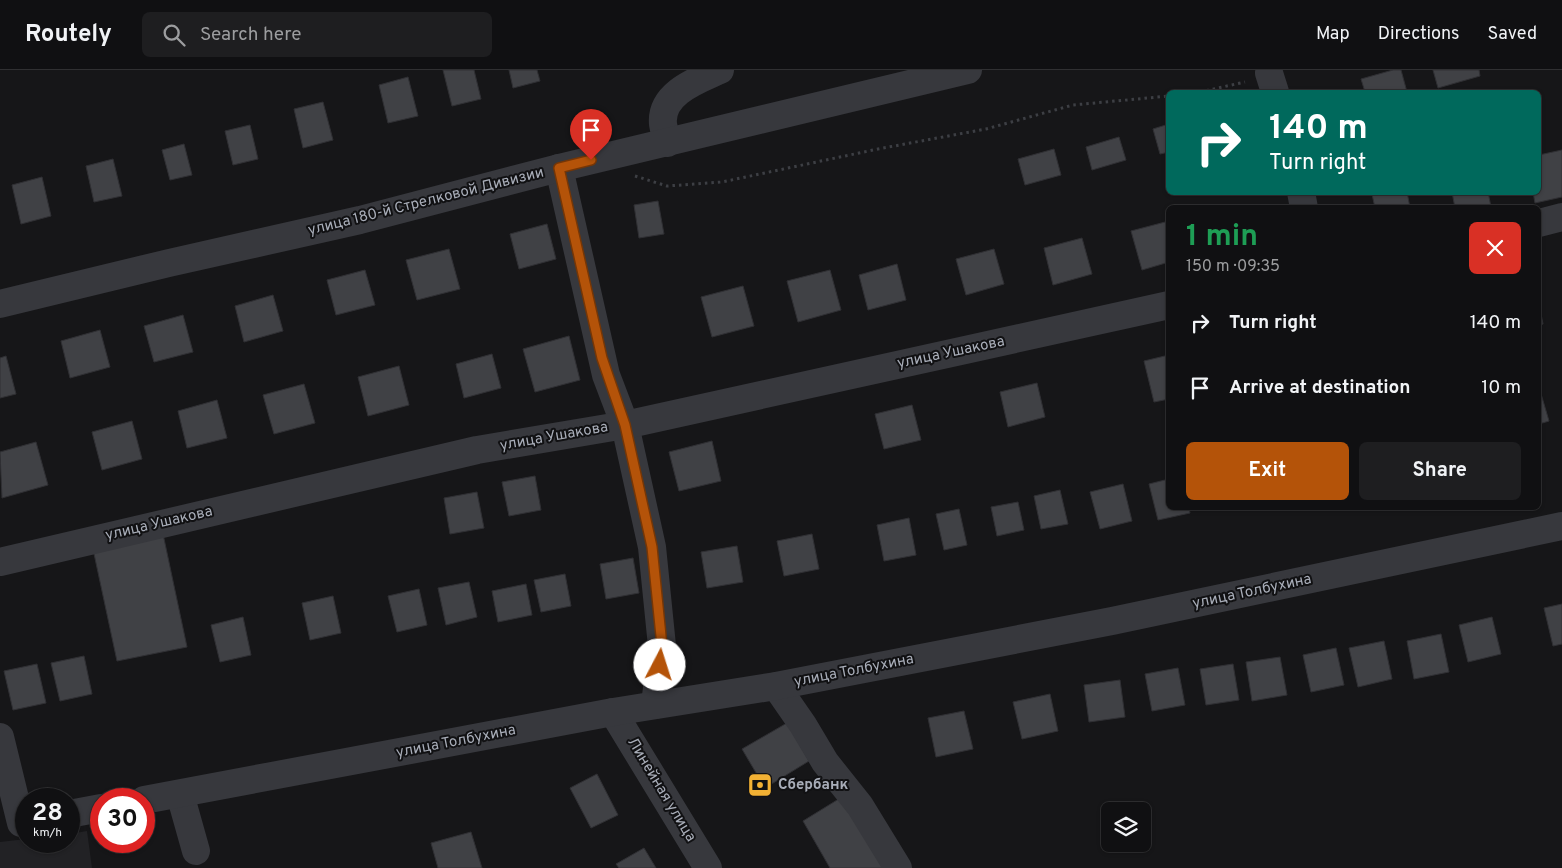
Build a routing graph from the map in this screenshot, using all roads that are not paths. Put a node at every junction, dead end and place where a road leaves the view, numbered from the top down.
1 (720, 70) edge
2 (968, 70) edge
3 (667, 143) junction
4 (559, 168) junction
5 (1562, 217) edge
6 (1541, 222) edge
7 (0, 304) edge
8 (1166, 306) edge
9 (625, 425) junction
10 (1562, 526) edge
11 (0, 562) edge
12 (776, 686) junction
13 (655, 705) junction
14 (613, 712) junction
15 (0, 737) edge
16 (180, 794) junction
17 (155, 798) edge
18 (15, 819) edge
19 (196, 851) dead end
20 (708, 868) edge
21 (898, 868) edge

1 - 3 street
2 - 3 street, улица 180-й Стрелковой Дивизии
3 - 4 street, улица 180-й Стрелковой Дивизии
4 - 7 street, улица 180-й Стрелковой Дивизии
4 - 9 street
5 - 6 street
8 - 9 street, улица Ушакова
9 - 11 street, улица Ушакова
9 - 13 street
10 - 12 street, улица Толбухина
12 - 13 street, улица Толбухина
12 - 21 street
13 - 14 street, улица Толбухина
14 - 16 street, улица Толбухина
14 - 20 street, Линейная улица
15 - 18 street
16 - 17 street, улица Толбухина
16 - 19 street

